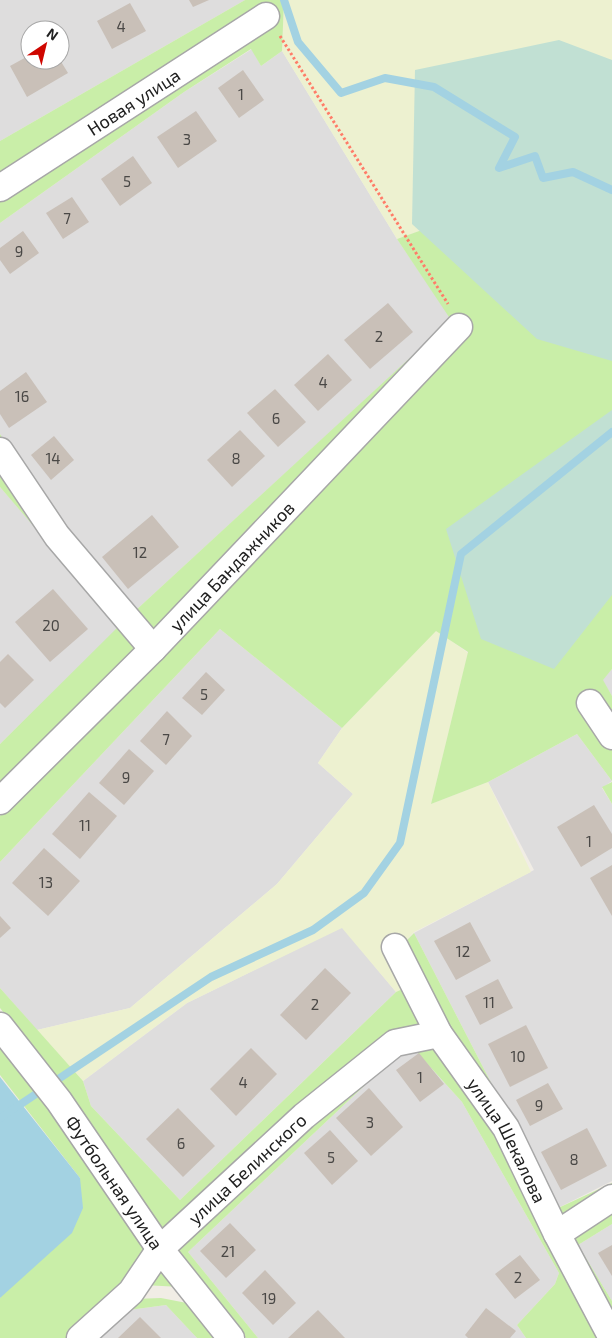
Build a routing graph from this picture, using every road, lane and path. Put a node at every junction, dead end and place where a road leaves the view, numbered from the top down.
1 (266, 16) joint
2 (0, 188) edge
3 (459, 327) joint
4 (0, 451) edge
5 (153, 649) junction
6 (590, 703) dead end
7 (612, 736) edge
8 (0, 801) edge
9 (395, 948) dead end
10 (0, 1026) edge
11 (439, 1034) junction
12 (612, 1198) edge
13 (557, 1234) junction
14 (160, 1249) junction
15 (80, 1338) edge
16 (232, 1338) edge
17 (612, 1338) edge

1 - 2 street, Новая улица
1 - 3 path
3 - 5 street, улица Бандажников
4 - 5 street
5 - 8 street, улица Бандажников
6 - 7 street
9 - 11 street, улица Шекалова
10 - 14 street, Футбольная улица
11 - 13 street, улица Шекалова
11 - 14 street, улица Белинского
12 - 13 street
13 - 17 street, улица Шекалова
14 - 15 street, улица Белинского
14 - 16 street, Футбольная улица

